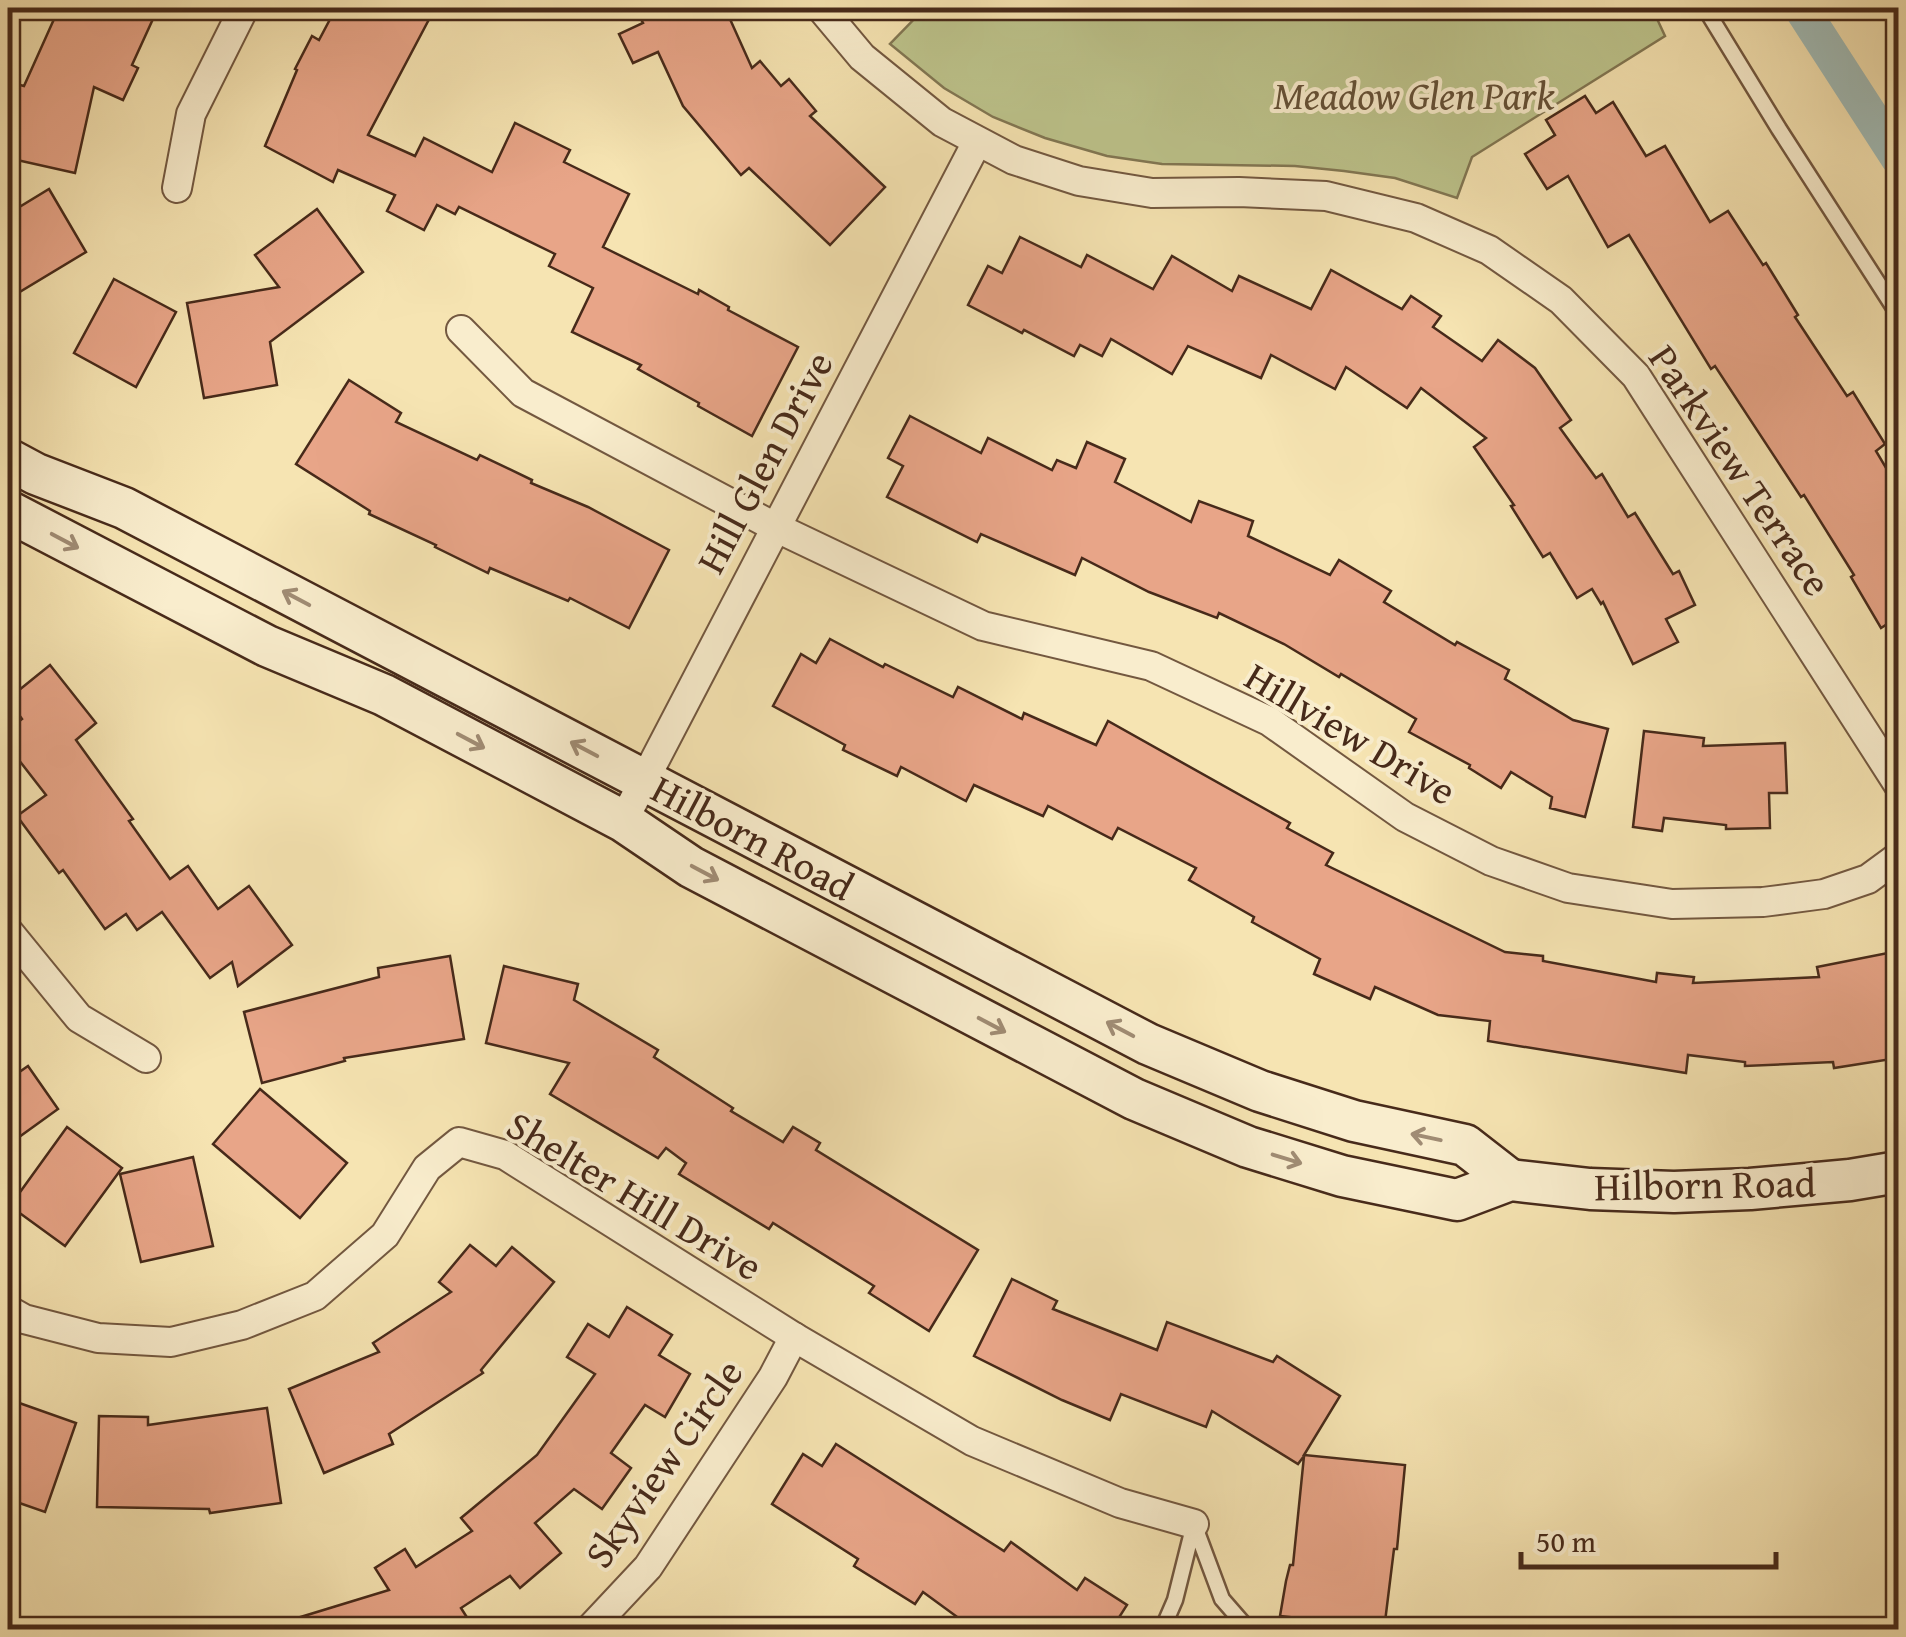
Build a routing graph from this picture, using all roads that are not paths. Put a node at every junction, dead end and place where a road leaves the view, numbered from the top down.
1 (244, 8) edge
2 (821, 8) edge
3 (1706, 8) edge
4 (977, 142) junction
5 (176, 188) dead end
6 (1898, 314) edge
7 (461, 330) dead end
8 (8, 458) edge
9 (8, 510) edge
10 (775, 527) junction
11 (644, 780) junction
12 (1898, 784) edge
13 (623, 820) junction
14 (1898, 857) edge
15 (13, 950) edge
16 (146, 1058) dead end
17 (1898, 1172) edge
18 (1510, 1180) junction
19 (8, 1310) edge
20 (794, 1337) junction
21 (1194, 1524) junction
22 (589, 1630) edge
23 (1162, 1630) edge
24 (1249, 1630) edge

1 - 5 street
2 - 4 street, Parkview Terrace
3 - 6 lane
4 - 10 street, Hill Glen Drive
4 - 12 street, Parkview Terrace
7 - 10 street, Hillview Drive
11 -> 8 street, Hilborn Road
9 -> 13 street, Hilborn Road
10 - 11 street, Hill Glen Drive
10 - 14 street, Hillview Drive
11 - 13 street, Hill Glen Drive
18 -> 11 street, Hilborn Road
13 -> 18 street, Hilborn Road
15 - 16 street
17 - 18 street, Hilborn Road
19 - 20 street, Shelter Hill Drive
20 - 21 street, Shelter Hill Drive
20 - 22 street, Skyview Circle
21 - 23 lane
21 - 24 lane

